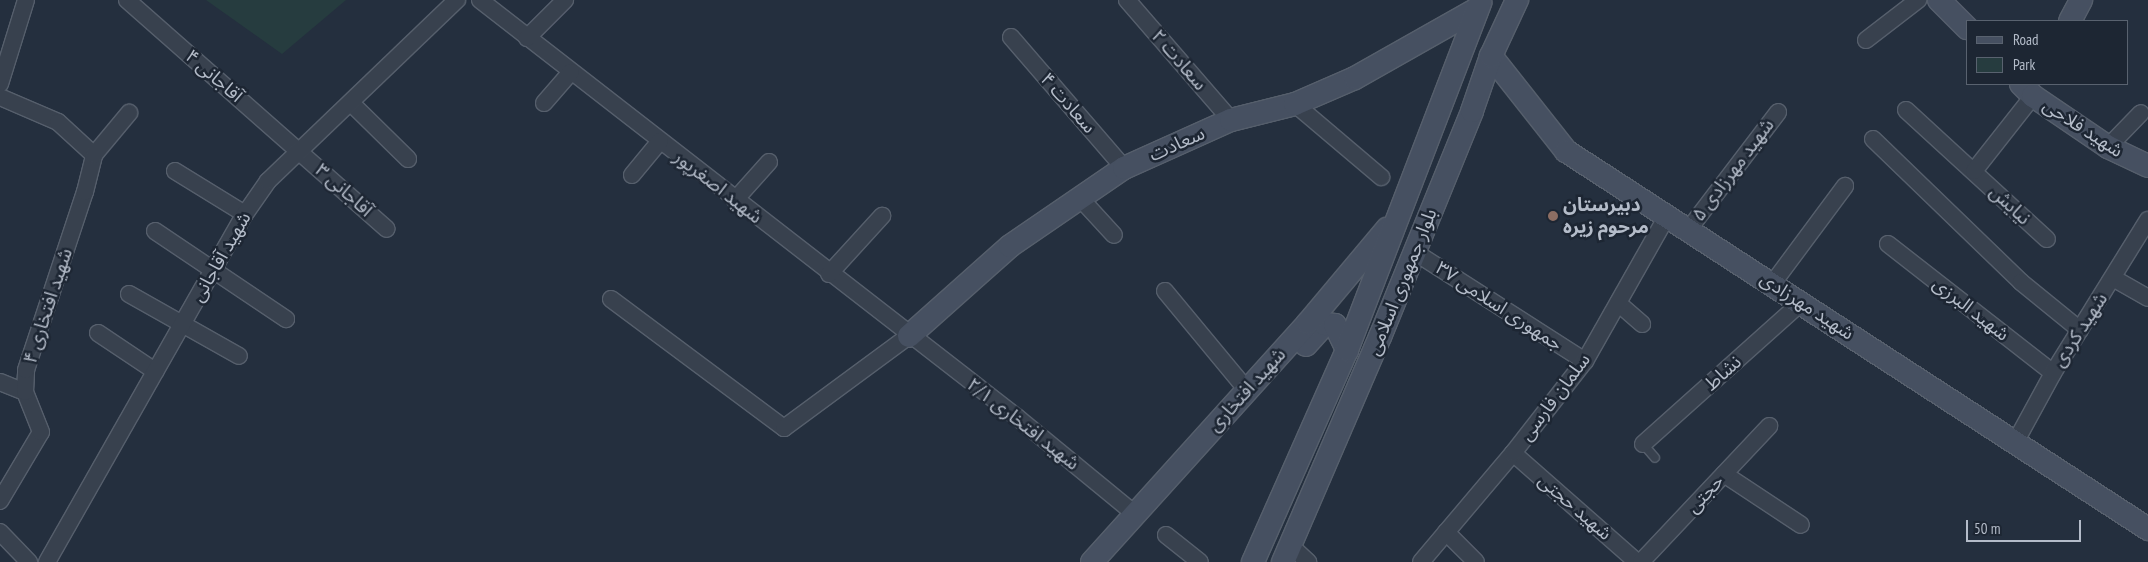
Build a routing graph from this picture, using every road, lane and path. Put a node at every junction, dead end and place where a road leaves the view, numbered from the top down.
1 (26, 0) edge
2 (127, 0) edge
3 (457, 0) edge
4 (480, 0) edge
5 (565, 0) edge
6 (1127, 0) edge
7 (1517, 0) edge
8 (1918, 0) edge
9 (1939, 0) edge
10 (2081, 0) edge
11 (1479, 4) edge
12 (2071, 20) edge
13 (1966, 27) edge
14 (1011, 37) dead end
15 (526, 38) junction
16 (1866, 40) dead end
17 (1491, 56) junction
18 (571, 72) junction
19 (0, 84) edge
20 (2031, 88) edge
21 (0, 97) edge
22 (1445, 101) junction
23 (351, 103) junction
24 (544, 104) dead end
25 (1294, 104) junction
26 (1906, 110) dead end
27 (1472, 111) junction
28 (1778, 112) dead end
29 (129, 113) dead end
30 (2141, 113) dead end
31 (1231, 120) junction
32 (1873, 139) dead end
33 (660, 141) junction
34 (2108, 147) junction
35 (301, 151) junction
36 (1424, 152) junction
37 (94, 155) junction
38 (408, 159) dead end
39 (769, 162) dead end
40 (1450, 166) junction
41 (2148, 166) edge
42 (1124, 168) junction
43 (175, 171) dead end
44 (1974, 171) junction
45 (632, 175) dead end
46 (1381, 177) dead end
47 (1844, 186) dead end
48 (1080, 198) junction
49 (735, 200) junction
50 (245, 214) junction
51 (1399, 215) junction
52 (882, 216) dead end
53 (1667, 216) junction
54 (2148, 220) edge
55 (387, 229) dead end
56 (1689, 229) junction
57 (155, 231) dead end
58 (1114, 235) dead end
59 (2047, 239) dead end
60 (1888, 244) dead end
61 (1413, 251) junction
62 (212, 272) junction
63 (829, 274) junction
64 (2114, 278) junction
65 (1773, 283) junction
66 (1165, 291) dead end
67 (129, 294) dead end
68 (2148, 298) edge
69 (611, 299) dead end
70 (1802, 302) junction
71 (1618, 303) junction
72 (286, 319) dead end
73 (183, 324) junction
74 (1642, 324) dead end
75 (1310, 330) junction
76 (2080, 330) junction
77 (98, 333) dead end
78 (908, 336) junction
79 (1347, 350) junction
80 (239, 356) dead end
81 (1584, 361) junction
82 (156, 371) junction
83 (2053, 373) junction
84 (0, 382) edge
85 (1248, 390) junction
86 (25, 392) junction
87 (1769, 426) dead end
88 (2016, 441) junction
89 (1643, 444) joint
90 (1513, 453) junction
91 (1655, 458) dead end
92 (1724, 474) junction
93 (0, 501) edge
94 (1135, 514) junction
95 (1801, 524) dead end
96 (2148, 529) edge
97 (0, 532) edge
98 (1446, 532) junction
99 (1166, 535) dead end
100 (1286, 553) edge
101 (29, 562) edge
102 (47, 562) edge
103 (1092, 562) edge
104 (1111, 562) edge
105 (1200, 562) edge
106 (1253, 562) edge
107 (1308, 562) edge
108 (1421, 562) edge
109 (1476, 562) edge
110 (1637, 562) edge
111 (1641, 562) edge

1 - 19 street
2 - 35 street, آقاجانی ۴
3 - 23 street, شهید آقاجانی
4 - 15 street
5 - 15 street
6 - 31 street, سعادت ۲
7 - 17 street, بلوار جمهوری اسلامی
8 - 16 street
9 - 13 street
10 - 12 street
11 - 22 street, بلوار جمهوری اسلامی
11 - 25 street, سعادت
14 - 42 street, سعادت ۴
15 - 18 street, شهید اصغرپور
17 - 27 street, بلوار جمهوری اسلامی
17 - 53 street, شهید مهرزادی
18 - 24 street
18 - 33 street, شهید اصغرپور
20 - 34 street, شهید فلاحی
20 - 44 street, نیایش
21 - 37 street
22 - 27 street
22 - 36 street, بلوار جمهوری اسلامی
23 - 35 street, شهید آقاجانی
23 - 38 street
25 - 31 street, سعادت
25 - 46 street
26 - 44 street, نیایش
27 - 40 street, بلوار جمهوری اسلامی
28 - 56 street, شهید مهرزادی ۵
29 - 37 street, شهید افتخاری ۴
30 - 34 street
31 - 42 street, سعادت
32 - 76 street
33 - 45 street
33 - 49 street, شهید اصغرپور
34 - 41 street, شهید فلاحی
35 - 50 street, شهید آقاجانی
35 - 55 street, آقاجانی ۳
36 - 40 street
36 - 51 street, بلوار جمهوری اسلامی
37 - 86 street, شهید افتخاری ۴
39 - 49 street
40 - 61 street, بلوار جمهوری اسلامی
42 - 48 street, سعادت
43 - 50 street
44 - 59 street, نیایش
47 - 65 street
48 - 58 street
48 - 78 street, سعادت
49 - 63 street, شهید اصغرپور
50 - 62 street, شهید آقاجانی
51 - 75 street, شهید افتخاری
51 - 79 street, بلوار جمهوری اسلامی
52 - 63 street
53 - 56 street, شهید مهرزادی
53 - 71 street, سلمان فارسی
54 - 64 street, شهید کردی
56 - 65 street, شهید مهرزادی
57 - 62 street
60 - 83 street, شهید البرزی
61 - 81 street, جمهوری اسلامی ۳۷
61 - 100 street, بلوار جمهوری اسلامی
62 - 72 street
62 - 73 street, شهید آقاجانی
63 - 78 street, شهید اصغرپور
64 - 68 street
64 - 76 street, شهید کردی
65 - 70 street, شهید مهرزادی
66 - 85 street
67 - 73 street
69 - 78 street
70 - 88 street, شهید مهرزادی
70 - 89 street, نشاط
71 - 74 street
71 - 81 street, سلمان فارسی
73 - 80 street
73 - 82 street, شهید آقاجانی
75 - 79 street
75 - 85 street, شهید افتخاری
75 - 104 street
76 - 83 street, شهید کردی
77 - 82 street
78 - 94 street, شهید افتخاری ۲/۱
79 - 106 street, بلوار جمهوری اسلامی
81 - 90 street, سلمان فارسی
82 - 102 street, شهید آقاجانی
83 - 88 street, شهید کردی
84 - 86 street
85 - 94 street, شهید افتخاری
86 - 93 street, شهید افتخاری ۴
87 - 92 street, حجتی
88 - 96 street, شهید مهرزادی
89 - 91 lane
90 - 98 street, سلمان فارسی
90 - 110 street, شهید حجتی
92 - 95 street
92 - 111 street, حجتی
94 - 103 street, شهید افتخاری
97 - 101 street
98 - 108 street, سلمان فارسی
98 - 109 street
99 - 105 street
100 - 107 street

